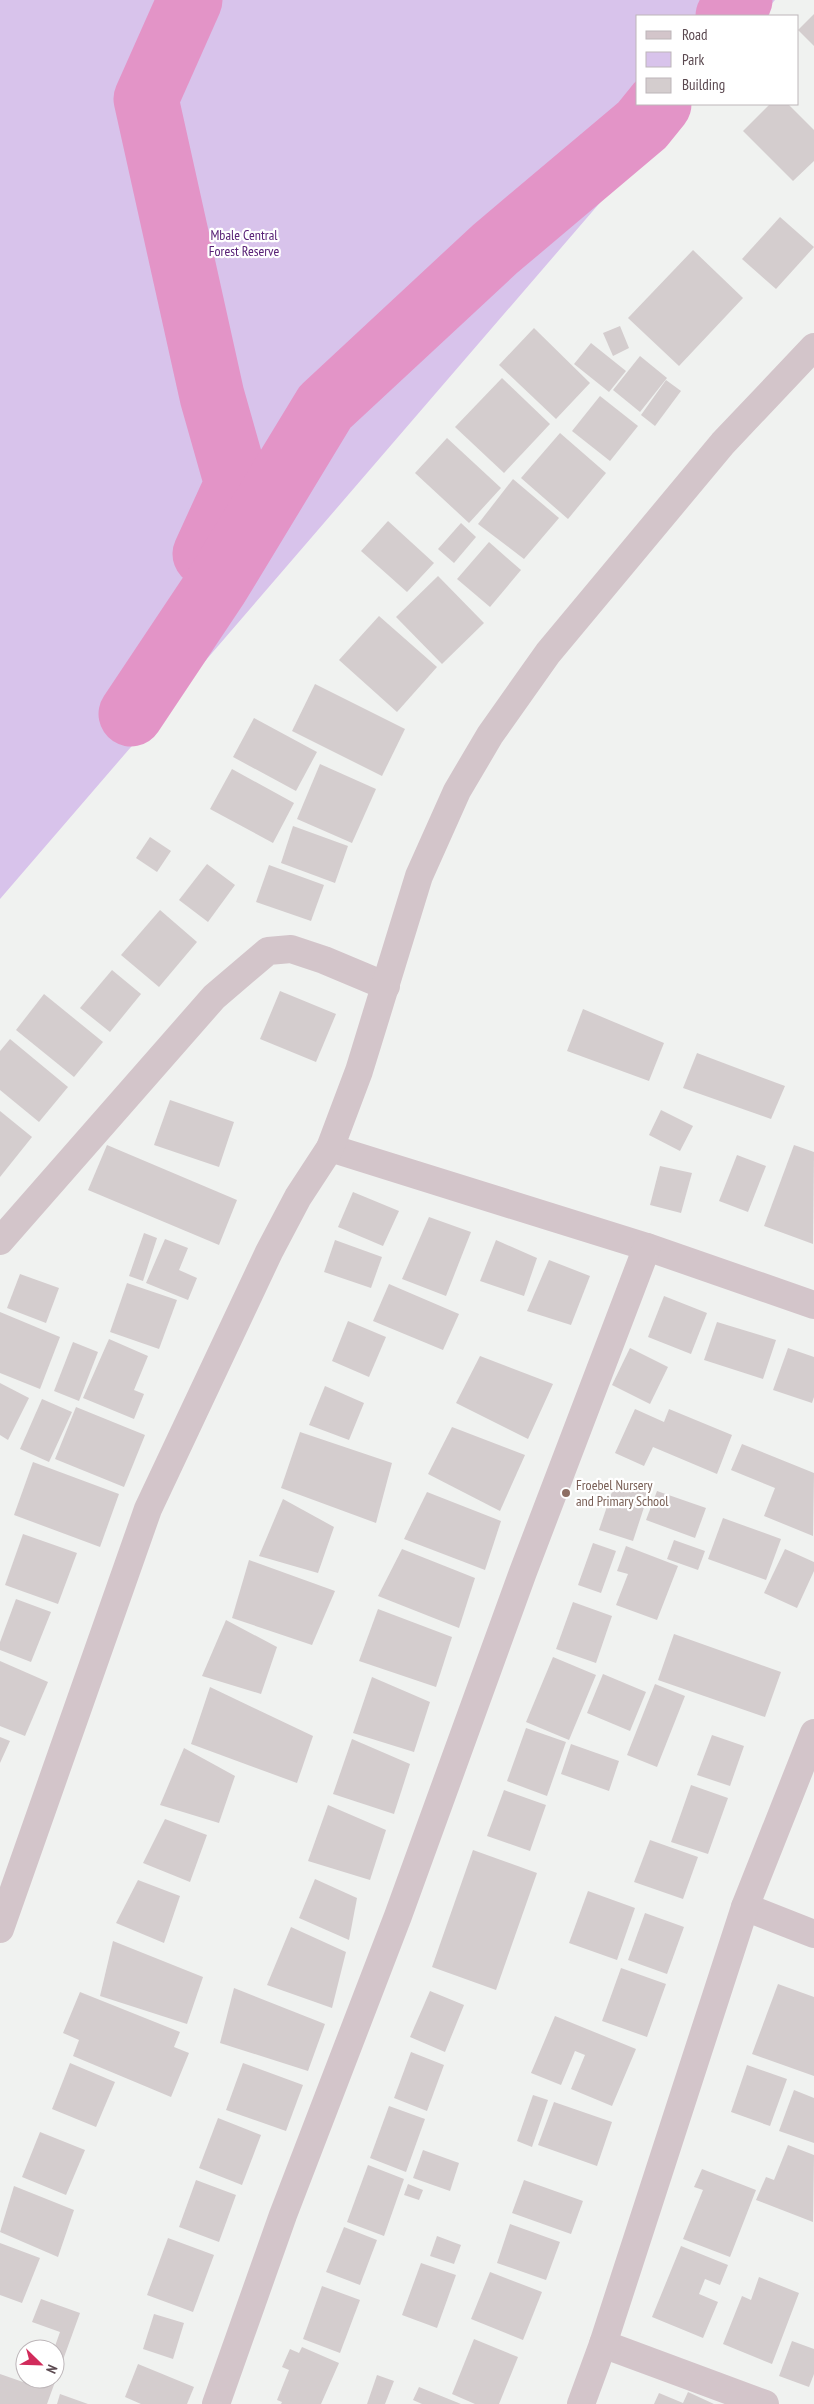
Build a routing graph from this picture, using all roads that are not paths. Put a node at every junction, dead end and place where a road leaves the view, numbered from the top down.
1 (814, 347) edge
2 (386, 986) junction
3 (330, 1148) junction
4 (0, 1241) edge
5 (647, 1247) junction
6 (814, 1305) edge
7 (814, 1733) edge
8 (745, 1907) junction
9 (0, 1929) edge
10 (814, 1934) edge
11 (603, 2344) junction
12 (216, 2404) edge
13 (581, 2404) edge
14 (765, 2404) edge

1 - 2 street
2 - 3 street
2 - 4 street
3 - 5 street
3 - 9 street
5 - 6 street
5 - 12 street
7 - 8 street
8 - 10 street
8 - 11 street
11 - 13 street
11 - 14 street

